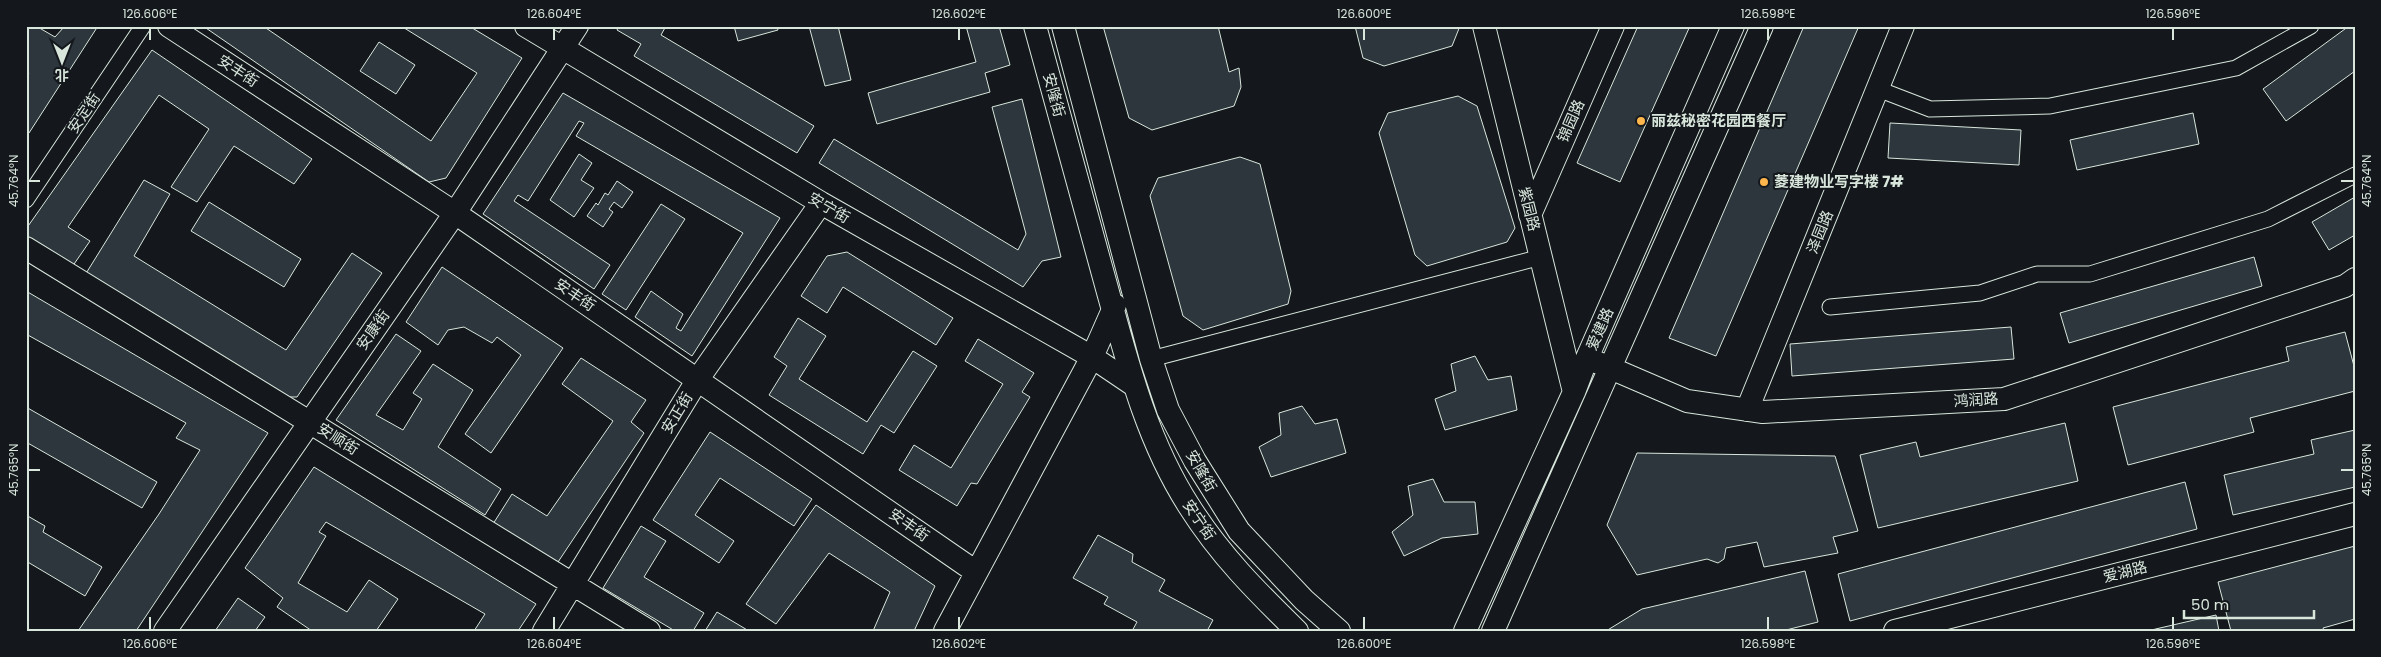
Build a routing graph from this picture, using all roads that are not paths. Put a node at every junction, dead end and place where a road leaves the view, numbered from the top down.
1 (143, 26) edge
2 (169, 26) edge
3 (526, 26) edge
4 (577, 26) edge
5 (1035, 26) edge
6 (1063, 26) edge
7 (1484, 26) edge
8 (1613, 26) edge
9 (1734, 26) edge
10 (1762, 26) edge
11 (1903, 26) edge
12 (2311, 26) edge
13 (562, 48) junction
14 (1878, 88) junction
15 (2355, 175) edge
16 (26, 200) edge
17 (821, 203) junction
18 (455, 213) junction
19 (1530, 215) junction
20 (26, 248) edge
21 (1541, 257) junction
22 (1129, 272) junction
23 (2355, 279) edge
24 (1830, 307) dead end
25 (1113, 309) junction
26 (1092, 357) junction
27 (1587, 358) junction
28 (1150, 359) junction
29 (1610, 368) junction
30 (698, 379) junction
31 (1134, 386) junction
32 (1574, 392) junction
33 (1747, 410) junction
34 (309, 421) junction
35 (2355, 514) edge
36 (976, 572) junction
37 (573, 584) junction
38 (165, 631) edge
39 (544, 631) edge
40 (649, 631) edge
41 (945, 631) edge
42 (1297, 631) edge
43 (1339, 631) edge
44 (1465, 631) edge
45 (1493, 631) edge
46 (1896, 631) edge

1 - 16 street, 安定街
2 - 18 street, 安丰街
3 - 13 street, 安宁街
4 - 13 street, 安康街
5 - 25 street, 安隆街
6 - 22 street, 安隆街
7 - 19 street, 紫园路
8 - 19 street, 锦园路
9 - 27 street, 爱建路
10 - 29 street, 爱建路
11 - 14 street, 泽园路
12 - 14 street
13 - 17 street, 安宁街
13 - 18 street, 安康街
14 - 33 street, 泽园路
15 - 24 street
17 - 26 street, 安宁街
17 - 30 street, 安正街
18 - 30 street, 安丰街
18 - 34 street, 安康街
19 - 21 street, 紫园路
20 - 34 street, 安顺街
21 - 28 street
21 - 32 street, 紫园路
22 - 25 street
22 - 28 street, 安隆街
23 - 33 street, 鸿润路
25 - 26 street
25 - 31 street, 安宁街
26 - 31 street, 安宁街
26 - 36 street
27 - 29 street, 鸿润路
27 - 32 street, 爱建路
28 - 43 street, 安隆街
29 - 33 street, 鸿润路
29 - 45 street, 爱建路
30 - 36 street, 安丰街
30 - 37 street, 安正街
31 - 42 street, 安宁街
32 - 44 street, 爱建路
34 - 37 street, 安顺街
34 - 38 street, 安康街
35 - 46 street, 爱湖路
36 - 41 street
37 - 39 street, 安正街
37 - 40 street, 安顺街

